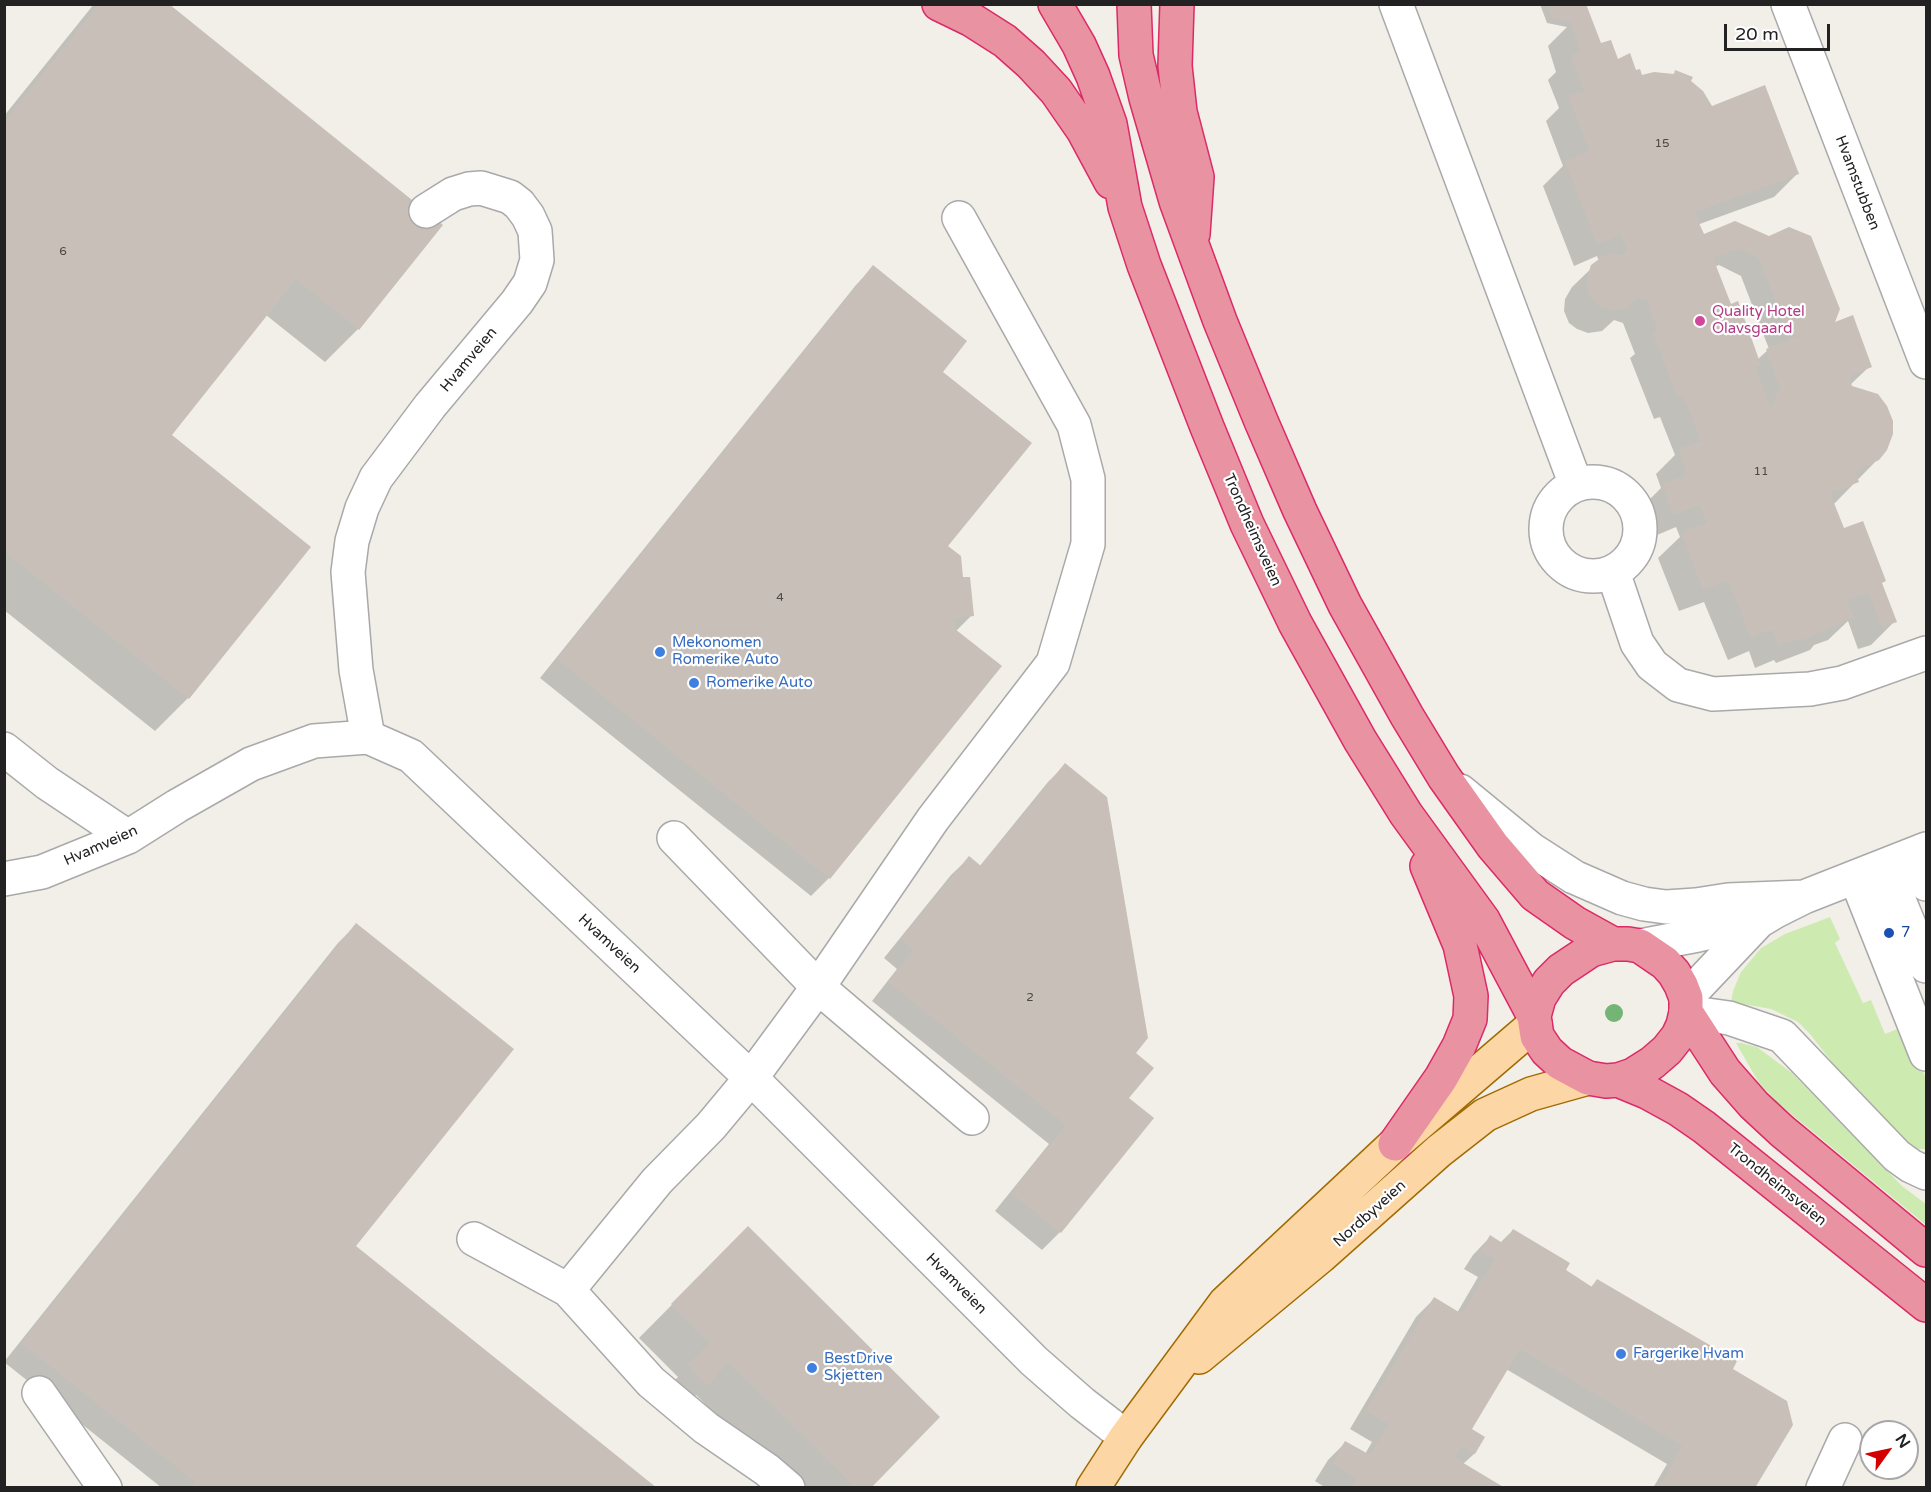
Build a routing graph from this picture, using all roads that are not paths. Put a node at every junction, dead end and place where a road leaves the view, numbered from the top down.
1 (939, 4) edge
2 (1055, 4) edge
3 (1134, 4) edge
4 (1177, 4) edge
5 (1396, 4) edge
6 (1788, 4) edge
7 (1125, 207) junction
8 (426, 211) dead end
9 (959, 218) dead end
10 (1192, 245) junction
11 (1926, 362) edge
12 (1576, 485) junction
13 (1613, 572) junction
14 (1926, 652) edge
15 (369, 737) junction
16 (4, 749) edge
17 (1444, 777) junction
18 (1406, 814) junction
19 (128, 837) junction
20 (674, 838) dead end
21 (1896, 861) edge
22 (4, 879) edge
23 (1926, 884) edge
24 (1804, 897) junction
25 (1759, 921) junction
26 (1627, 945) junction
27 (1926, 966) edge
28 (818, 987) junction
29 (1686, 1005) junction
30 (1534, 1020) junction
31 (1926, 1054) edge
32 (751, 1078) junction
33 (1603, 1079) junction
34 (972, 1118) dead end
35 (1395, 1144) junction
36 (1926, 1173) edge
37 (474, 1239) dead end
38 (1926, 1250) edge
39 (568, 1290) junction
40 (1926, 1305) edge
41 (1169, 1380) junction
42 (39, 1394) dead end
43 (1126, 1437) junction
44 (1845, 1440) dead end
45 (105, 1488) edge
46 (788, 1488) edge
47 (1092, 1488) edge
48 (1823, 1488) edge

1 - 7 highway
2 - 7 highway, Trondheimsveien
3 - 10 highway
4 - 10 highway
5 - 12 street
6 - 11 street, Hvamstubben
7 - 18 highway, Trondheimsveien
8 - 15 street, Hvamveien
9 - 28 street
10 - 17 highway
12 - 13 street
12 - 13 street
13 - 14 street
15 - 19 street, Hvamveien
15 - 32 street, Hvamveien
16 - 19 street
17 - 24 street
17 - 26 highway
18 - 30 highway, Trondheimsveien
18 - 35 highway
19 - 22 street, Hvamveien
20 - 28 street
21 - 23 street
21 - 24 street
21 - 27 street
21 - 31 street
24 - 25 street
25 - 26 street
25 - 29 street
26 - 29 highway
26 - 30 highway
28 - 32 street
28 - 34 street
29 - 33 highway
29 - 36 street
29 - 38 highway
30 - 33 highway
30 - 35 main road, Nordbyveien
32 - 39 street
32 - 43 street, Hvamveien
33 - 40 highway, Trondheimsveien
33 - 41 main road, Nordbyveien
35 - 41 main road, Nordbyveien
37 - 39 street
39 - 46 street
41 - 43 main road, Nordbyveien
42 - 45 street
43 - 47 main road, Nordbyveien
44 - 48 street

